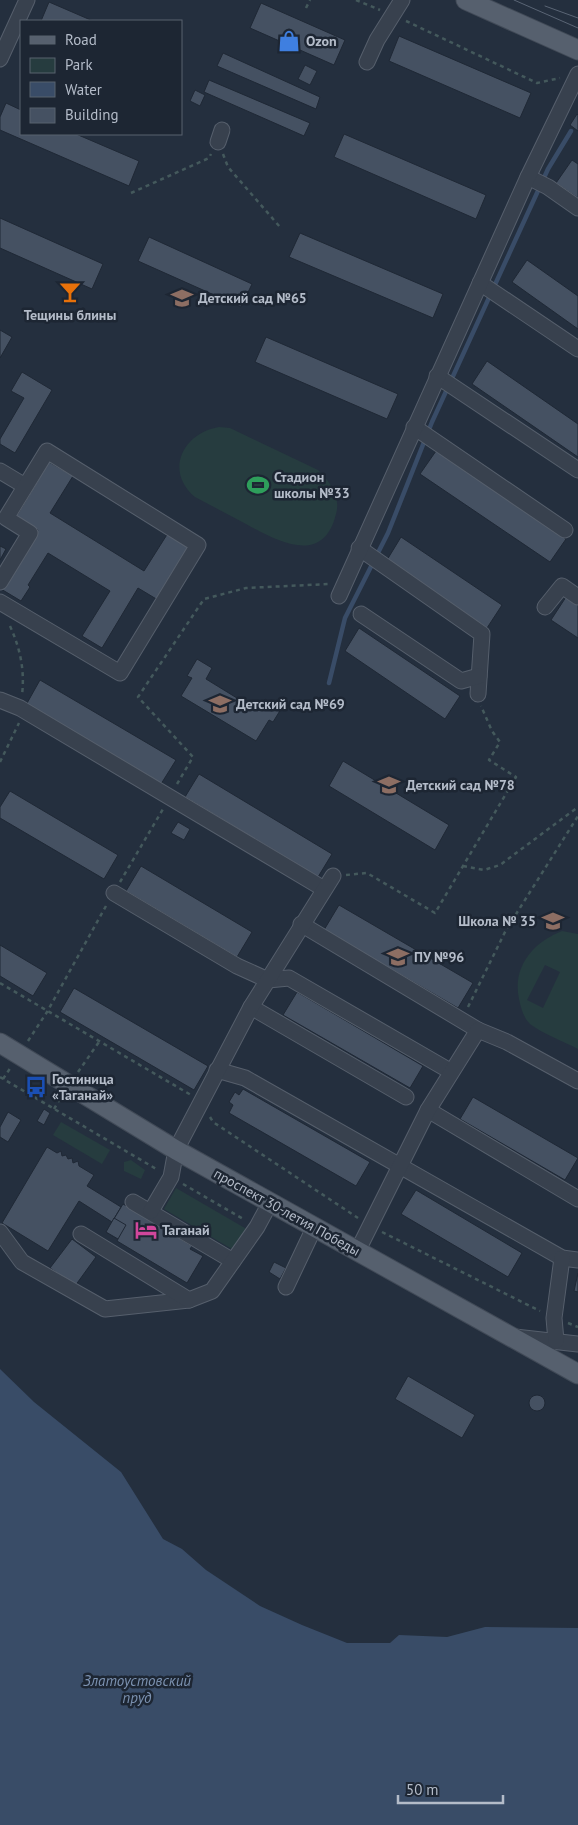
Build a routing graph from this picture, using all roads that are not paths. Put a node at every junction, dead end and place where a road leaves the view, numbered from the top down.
1 (402, 0) edge
2 (466, 0) edge
3 (22, 2) edge
4 (578, 50) edge
5 (0, 59) edge
6 (368, 62) dead end
7 (578, 74) edge
8 (528, 177) junction
9 (578, 208) edge
10 (480, 283) junction
11 (578, 349) edge
12 (437, 376) junction
13 (414, 427) junction
14 (578, 470) edge
15 (0, 471) edge
16 (26, 486) junction
17 (565, 530) dead end
18 (359, 548) junction
19 (0, 582) edge
20 (341, 590) road end
21 (578, 597) edge
22 (1, 603) edge
23 (544, 607) dead end
24 (361, 614) dead end
25 (479, 676) junction
26 (478, 694) road end
27 (0, 700) edge
28 (332, 876) road end
29 (324, 889) junction
30 (114, 893) dead end
31 (302, 924) junction
32 (268, 980) junction
33 (250, 1007) junction
34 (478, 1030) junction
35 (0, 1043) edge
36 (217, 1070) junction
37 (450, 1071) junction
38 (578, 1081) edge
39 (406, 1097) dead end
40 (428, 1110) junction
41 (176, 1150) junction
42 (399, 1166) junction
43 (578, 1199) edge
44 (133, 1202) dead end
45 (270, 1203) junction
46 (151, 1211) junction
47 (314, 1228) junction
48 (0, 1232) edge
49 (81, 1234) dead end
50 (357, 1252) junction
51 (562, 1258) junction
52 (578, 1260) edge
53 (233, 1261) junction
54 (286, 1287) dead end
55 (189, 1300) junction
56 (509, 1336) junction
57 (556, 1341) junction
58 (578, 1344) edge
59 (578, 1374) edge

1 - 6 street
2 - 4 main road
3 - 5 street
7 - 8 street
8 - 9 street
8 - 10 street
10 - 11 street
10 - 12 street
12 - 13 street
12 - 14 street
13 - 17 street
13 - 18 street
15 - 16 street
16 - 19 street
16 - 22 street
18 - 20 street
18 - 25 street
21 - 23 street
24 - 25 street
25 - 26 street
27 - 29 street
28 - 29 street
29 - 31 street
30 - 32 street
31 - 32 street
31 - 34 street
32 - 33 street
32 - 37 street
33 - 36 street
33 - 39 street
34 - 37 street
34 - 38 street
35 - 41 main road, проспект 30-летия Победы
36 - 41 street
36 - 42 street
37 - 40 street
40 - 42 street
40 - 43 street
41 - 45 main road, проспект 30-летия Победы
41 - 46 street
42 - 50 street
42 - 51 street
44 - 46 street
45 - 47 main road, проспект 30-летия Победы
45 - 53 street
46 - 53 street
47 - 50 main road, проспект 30-летия Победы
47 - 54 street
48 - 55 street
49 - 55 street
50 - 56 main road, проспект 30-летия Победы
51 - 52 street
51 - 57 street
53 - 55 street
56 - 57 street
56 - 59 main road, проспект 30-летия Победы
57 - 58 street

